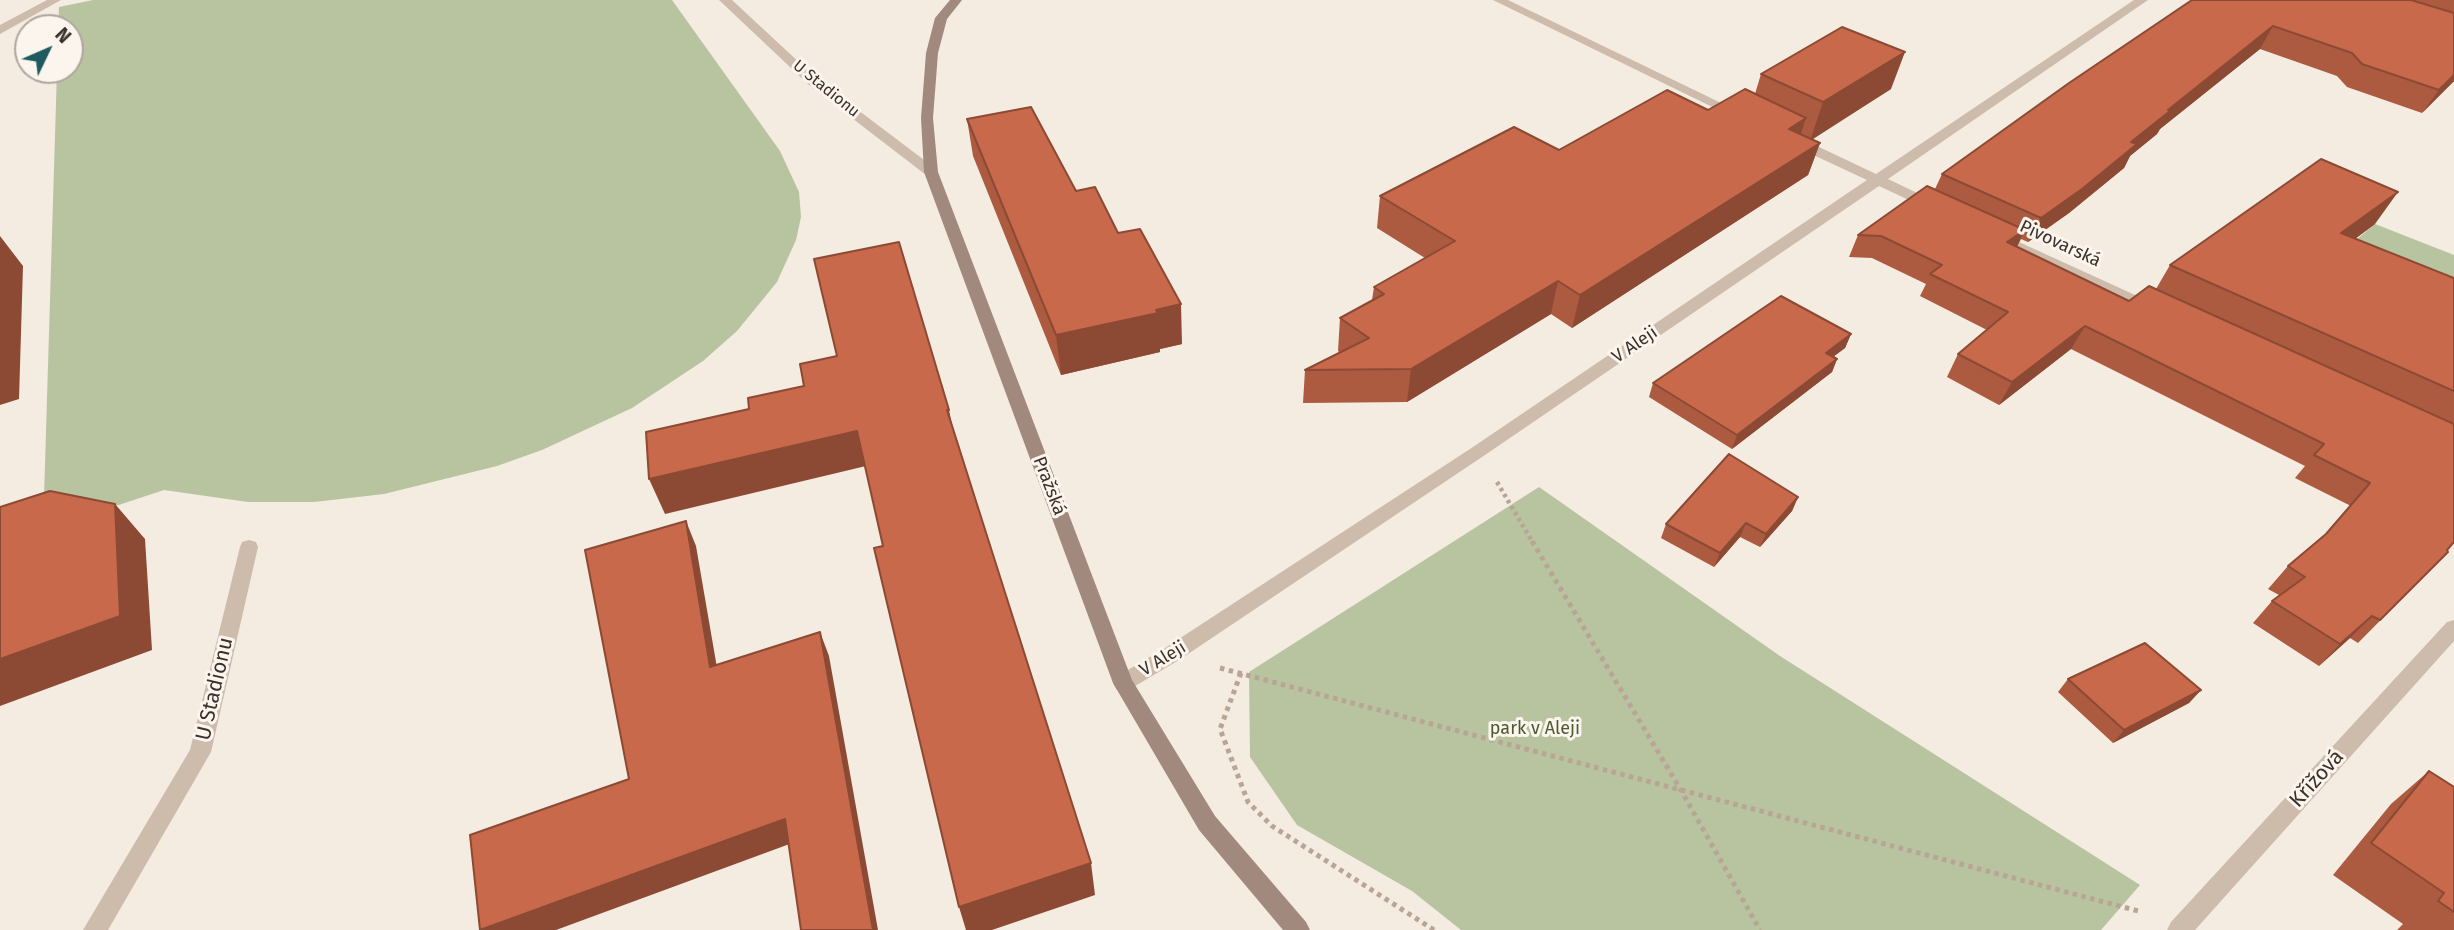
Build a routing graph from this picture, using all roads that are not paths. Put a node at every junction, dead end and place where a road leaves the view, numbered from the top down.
1 (55, 0) edge
2 (725, 0) edge
3 (956, 0) edge
4 (1499, 0) edge
5 (2143, 0) edge
6 (0, 30) edge
7 (1752, 121) edge
8 (1777, 133) edge
9 (931, 172) junction
10 (1878, 181) junction
11 (1941, 210) edge
12 (1978, 227) edge
13 (2165, 314) edge
14 (249, 547) dead end
15 (2454, 628) edge
16 (1123, 682) junction
17 (2182, 927) edge
18 (95, 930) edge
19 (1298, 930) edge

1 - 6 street
2 - 9 street, U Stadionu
3 - 9 main road, Pražská
4 - 7 street
5 - 10 street, V Aleji
8 - 10 street
9 - 16 main road, Pražská
10 - 11 street
10 - 16 street, V Aleji
12 - 13 street, Pivovarská
14 - 18 street, U Stadionu
15 - 17 street, Křížová
16 - 19 main road, Pražská

